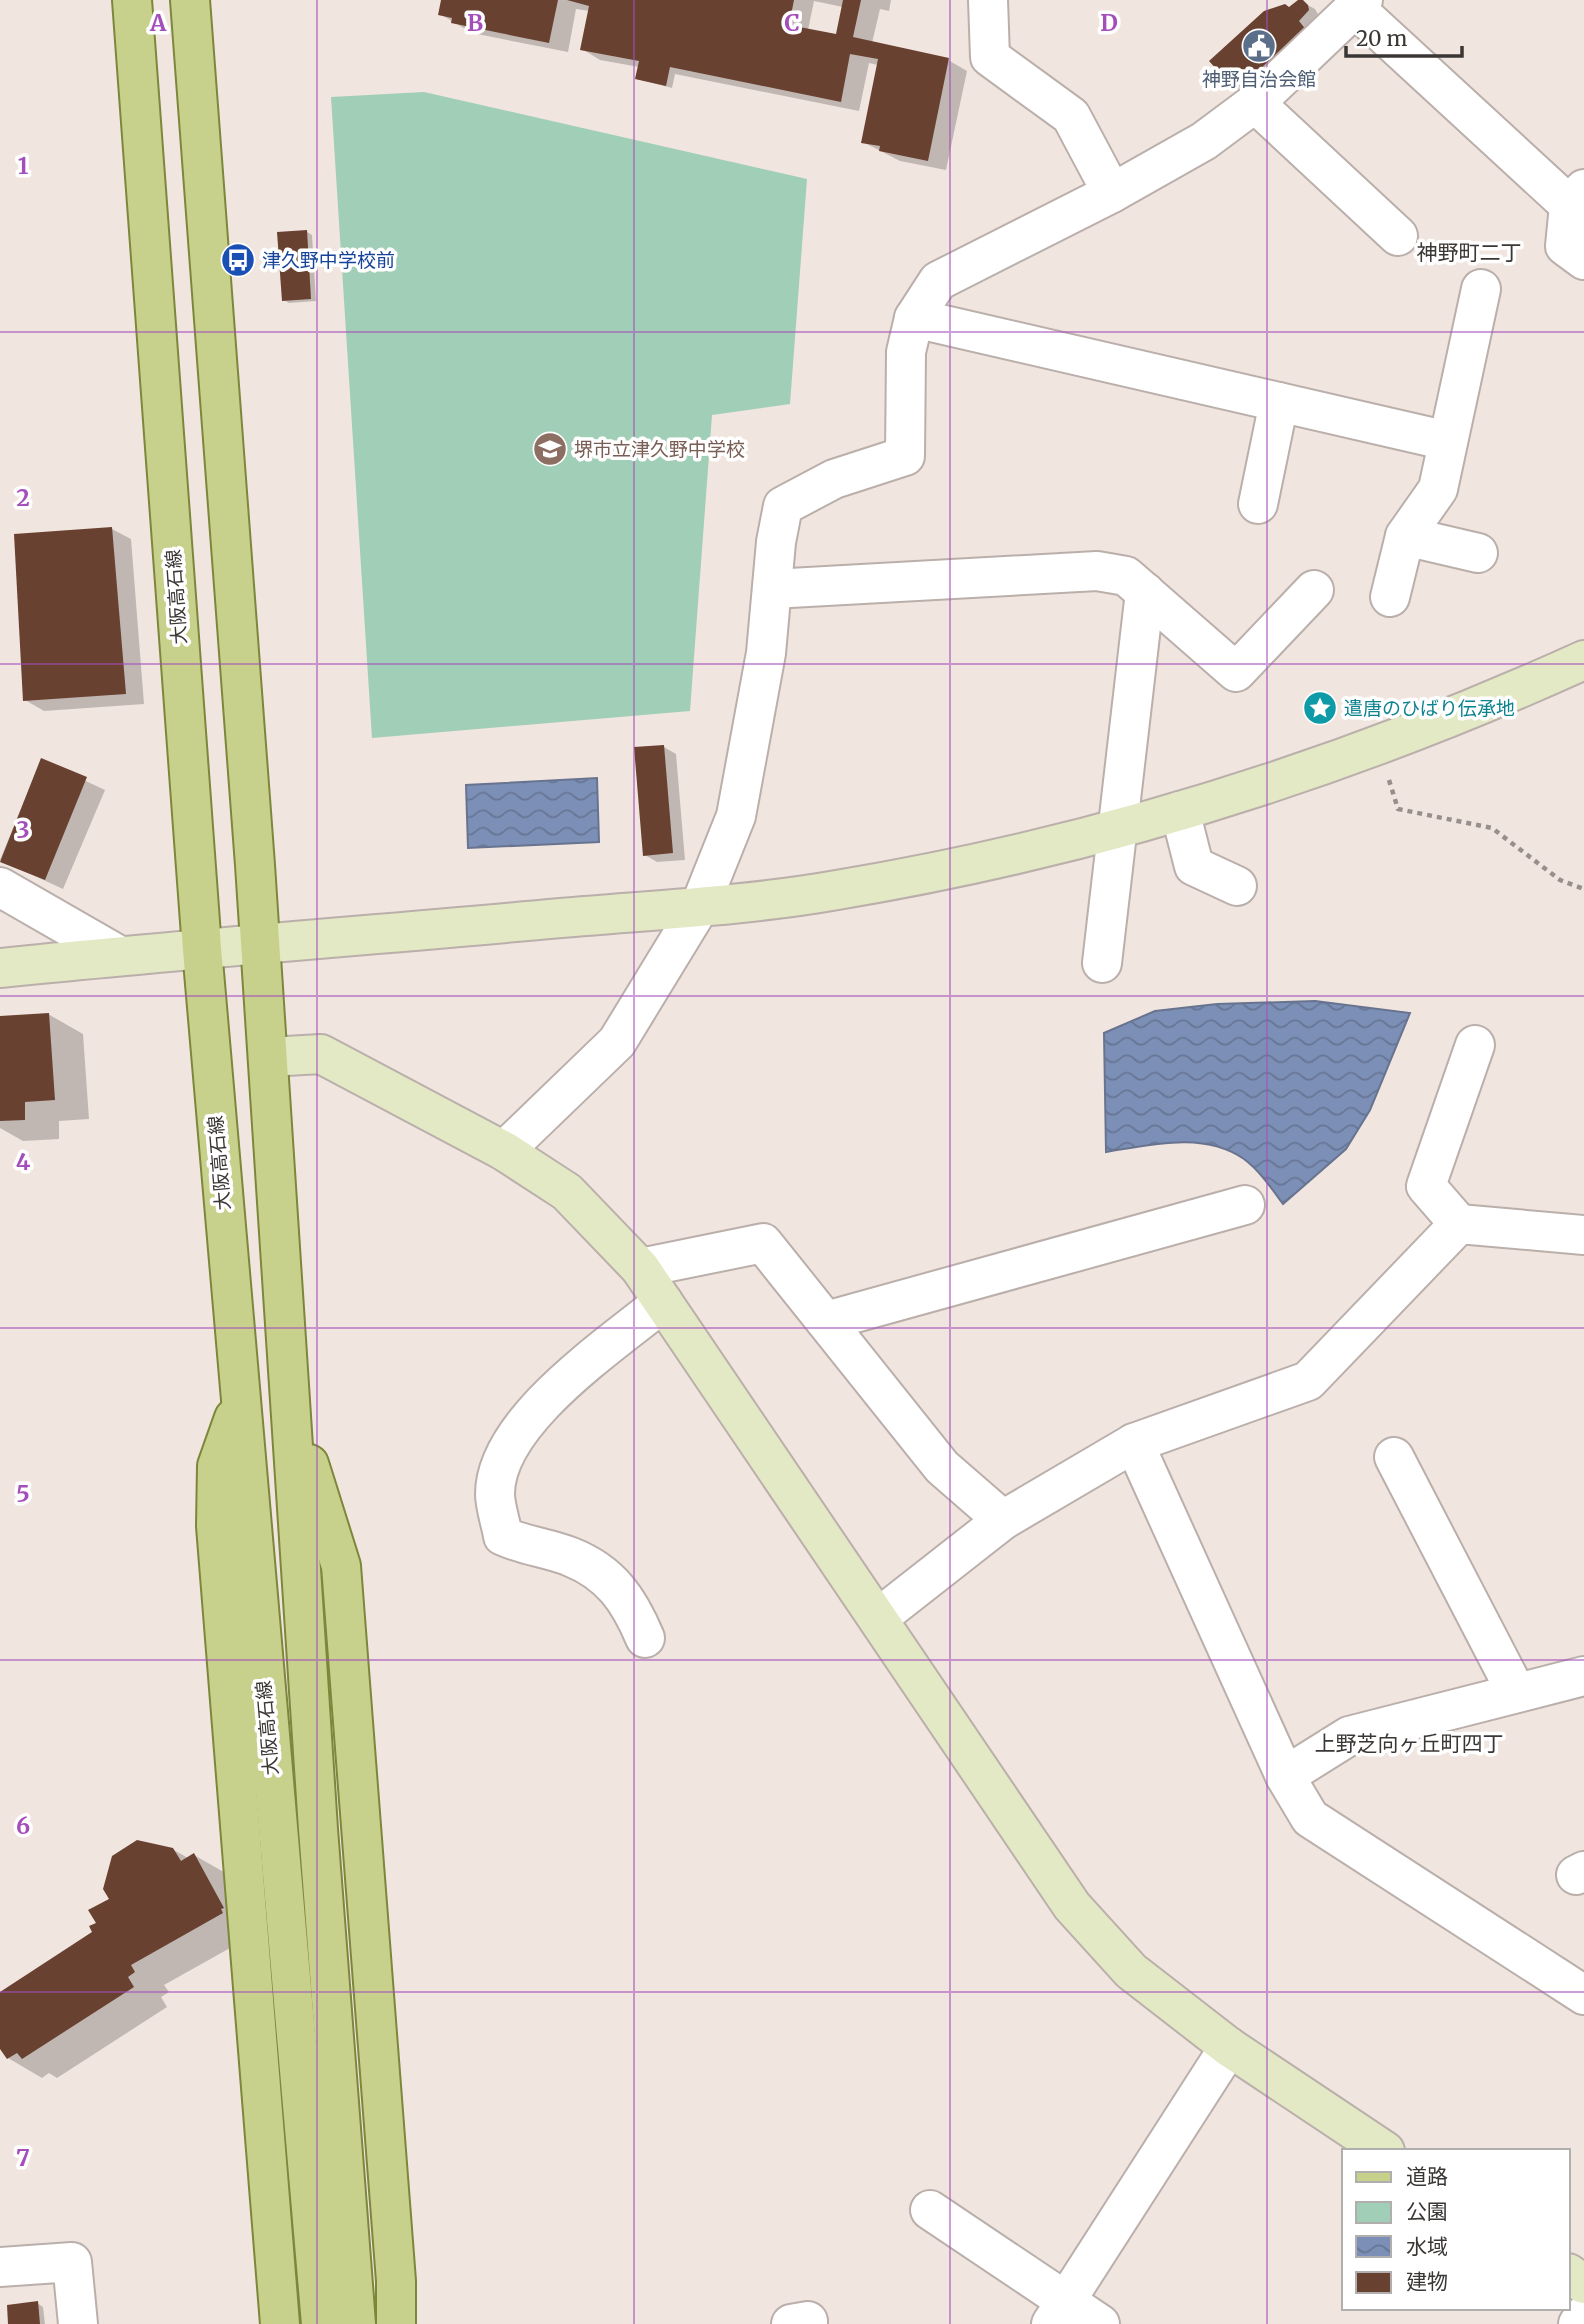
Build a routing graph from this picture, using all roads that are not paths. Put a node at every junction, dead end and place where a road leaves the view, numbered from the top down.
1 (132, 0) edge
2 (190, 0) edge
3 (988, 0) edge
4 (1359, 4) edge
5 (1255, 103) junction
6 (1112, 192) junction
7 (1577, 197) edge
8 (1398, 236) dead end
9 (1584, 260) edge
10 (1481, 289) dead end
11 (914, 318) junction
12 (1279, 402) junction
13 (1448, 441) junction
14 (1258, 504) dead end
15 (1405, 536) junction
16 (1478, 553) dead end
17 (772, 589) junction
18 (1314, 590) dead end
19 (1145, 592) junction
20 (1390, 597) dead end
21 (1584, 660) edge
22 (1180, 811) junction
23 (1117, 829) junction
24 (1237, 886) dead end
25 (0, 887) edge
26 (700, 906) junction
27 (261, 945) junction
28 (202, 949) junction
29 (120, 956) junction
30 (1102, 963) dead end
31 (0, 968) edge
32 (1475, 1045) dead end
33 (269, 1057) junction
34 (504, 1151) junction
35 (1245, 1205) dead end
36 (1459, 1224) junction
37 (1584, 1235) edge
38 (640, 1268) junction
39 (663, 1302) junction
40 (826, 1321) junction
41 (239, 1405) junction
42 (291, 1406) junction
43 (1134, 1443) junction
44 (1394, 1457) dead end
45 (1003, 1520) junction
46 (878, 1618) junction
47 (645, 1638) dead end
48 (1584, 1676) edge
49 (1516, 1692) junction
50 (1285, 1776) junction
51 (1584, 1995) edge
52 (1228, 2047) junction
53 (1382, 2149) edge
54 (930, 2210) dead end
55 (0, 2267) edge
56 (1058, 2313) edge
57 (1584, 2315) edge
58 (78, 2324) edge
59 (280, 2324) edge
60 (321, 2324) edge
61 (356, 2324) edge
62 (396, 2324) edge
63 (791, 2324) edge
64 (808, 2324) edge
65 (1100, 2324) edge
66 (1578, 2324) edge

1 - 28 main road, 大阪高石線
2 - 27 main road
3 - 6 street
4 - 5 street
4 - 7 street
5 - 6 street
5 - 8 street
6 - 11 street
7 - 9 street
10 - 13 street
11 - 12 street
11 - 17 street
12 - 13 street
12 - 14 street
13 - 15 street
15 - 16 street
15 - 20 street
17 - 19 street
17 - 26 street
18 - 19 street
19 - 23 street
21 - 22 street
22 - 23 street
22 - 24 street
23 - 26 street
23 - 30 street
25 - 29 street
26 - 27 street
26 - 34 street
27 - 28 street
27 - 33 main road
28 - 29 street
28 - 41 main road, 大阪高石線
29 - 31 street
32 - 36 street
33 - 34 street
33 - 42 main road
34 - 38 street
35 - 40 street
36 - 37 street
36 - 43 street
38 - 39 street
38 - 40 street
39 - 46 street
39 - 47 street
40 - 45 street
41 - 59 main road
41 - 60 main road, 大阪高石線
42 - 61 main road
42 - 62 main road
43 - 45 street
43 - 50 street
44 - 49 street
45 - 46 street
46 - 52 street
48 - 49 street
49 - 50 street
50 - 51 street
52 - 53 street
52 - 56 street
54 - 56 street
55 - 58 street
56 - 65 street
57 - 66 street
63 - 64 street

